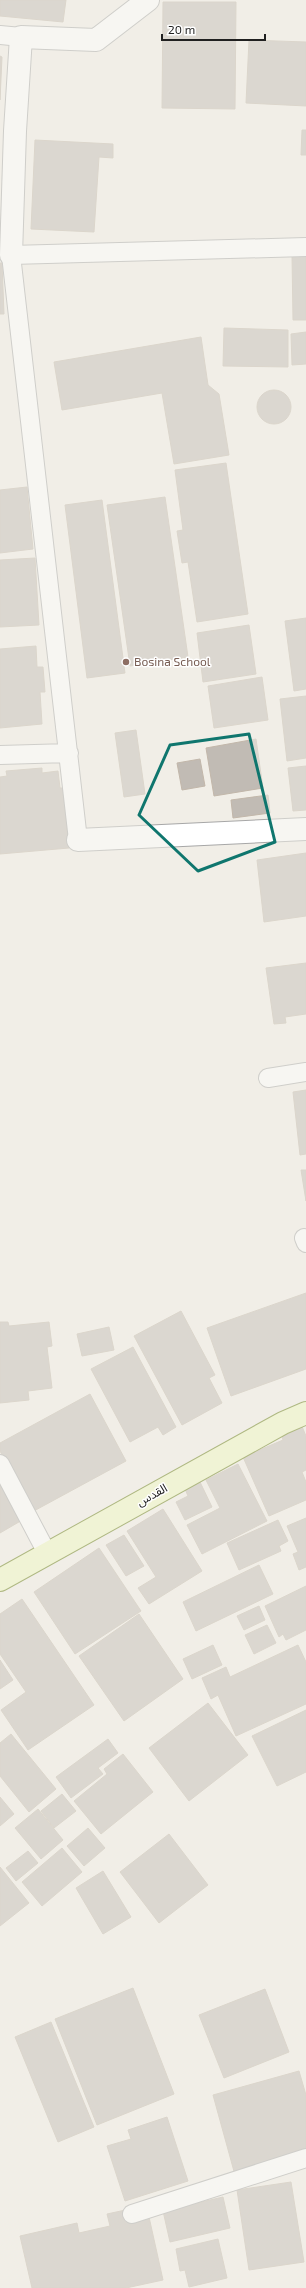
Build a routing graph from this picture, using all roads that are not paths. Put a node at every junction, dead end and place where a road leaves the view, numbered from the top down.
1 (141, 3) edge
2 (10, 36) edge
3 (6, 223) edge
4 (306, 247) edge
5 (11, 255) junction
6 (69, 753) junction
7 (0, 755) edge
8 (306, 829) edge
9 (78, 840) joint
10 (306, 1072) edge
11 (268, 1078) dead end
12 (306, 1413) edge
13 (0, 1464) edge
14 (47, 1553) junction
15 (0, 1580) edge
16 (306, 2158) edge
17 (132, 2214) dead end

1 - 2 street
2 - 3 street
3 - 5 street
4 - 5 lane
5 - 6 lane
6 - 7 lane
6 - 9 lane
8 - 9 street
10 - 11 lane
12 - 14 main road, القدس
13 - 14 lane
14 - 15 main road, القدس
16 - 17 lane

